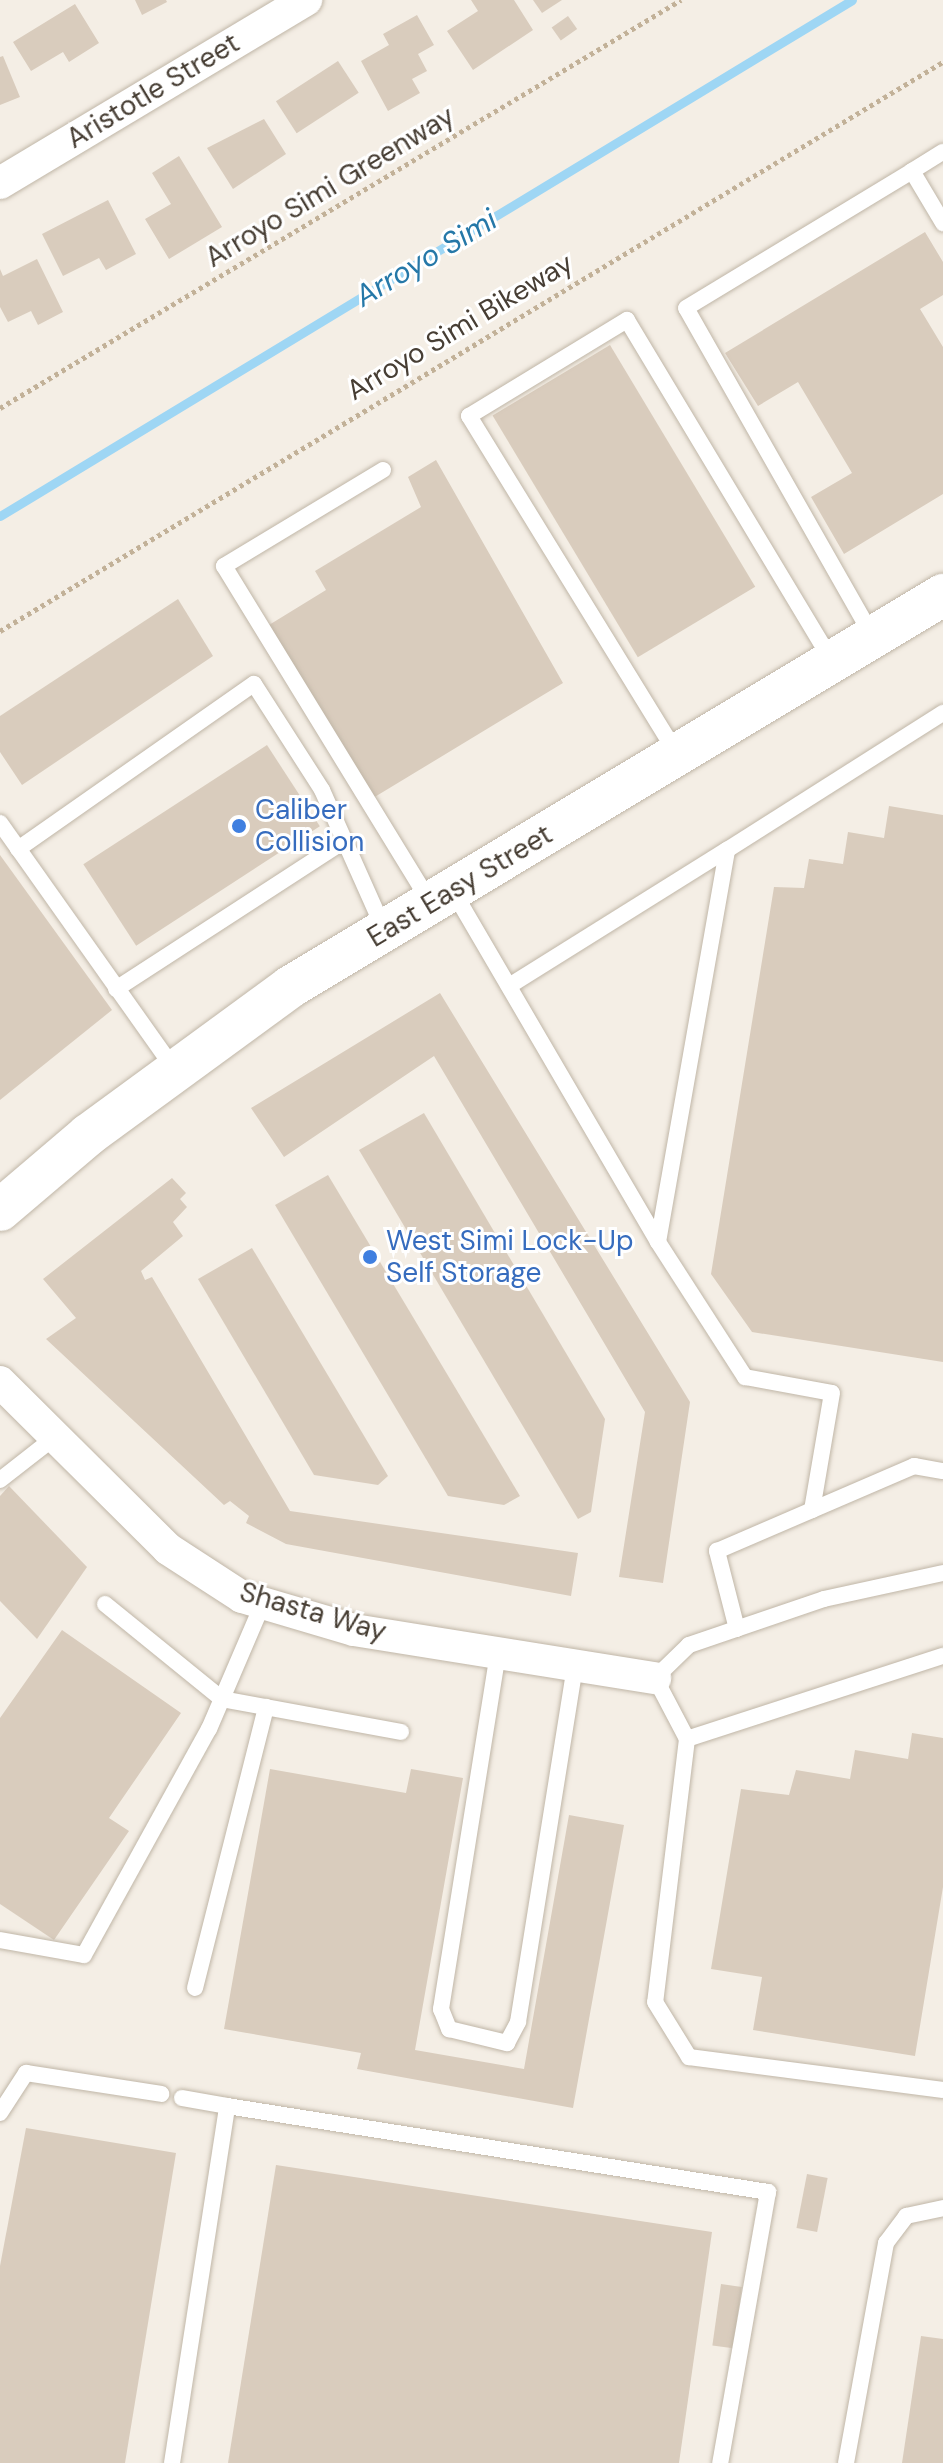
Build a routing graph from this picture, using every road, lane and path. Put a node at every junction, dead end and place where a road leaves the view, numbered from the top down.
1 (306, 0) edge
2 (681, 0) edge
3 (943, 62) edge
4 (943, 152) edge
5 (912, 171) junction
6 (0, 183) edge
7 (943, 223) edge
8 (0, 408) edge
9 (383, 470) dead end
10 (943, 595) edge
11 (0, 631) edge
12 (873, 639) junction
13 (833, 662) junction
14 (943, 713) edge
15 (678, 755) junction
16 (0, 823) edge
17 (342, 842) junction
18 (18, 849) junction
19 (727, 850) junction
20 (442, 896) junction
21 (385, 930) junction
22 (509, 986) junction
23 (116, 989) junction
24 (174, 1069) junction
25 (0, 1210) edge
26 (658, 1242) junction
27 (0, 1382) edge
28 (55, 1437) junction
29 (943, 1471) edge
30 (0, 1480) edge
31 (812, 1510) junction
32 (943, 1573) edge
33 (263, 1603) junction
34 (105, 1604) dead end
35 (737, 1629) junction
36 (498, 1653) junction
37 (943, 1656) edge
38 (575, 1665) junction
39 (655, 1678) junction
40 (222, 1699) junction
41 (266, 1707) junction
42 (401, 1732) dead end
43 (687, 1739) junction
44 (0, 1940) edge
45 (195, 1988) dead end
46 (942, 2092) edge
47 (161, 2094) dead end
48 (182, 2098) dead end
49 (227, 2106) junction
50 (0, 2113) edge
51 (943, 2208) edge
52 (172, 2463) edge
53 (720, 2463) edge
54 (846, 2463) edge

1 - 6 street, Aristotle Street
2 - 8 path, Arroyo Simi Greenway
3 - 11 path, Arroyo Simi Bikeway
4 - 5 lane
5 - 7 lane
5 - 12 lane
9 - 20 lane
10 - 12 street, East Easy Street
12 - 13 street, East Easy Street
13 - 15 street, East Easy Street
13 - 15 lane
14 - 19 lane
15 - 20 street, East Easy Street
16 - 18 lane
17 - 18 lane
17 - 21 lane
17 - 23 lane
18 - 23 lane
19 - 22 lane
19 - 26 lane
20 - 21 street, East Easy Street
20 - 22 lane
21 - 24 street, East Easy Street
22 - 26 lane
23 - 24 lane
24 - 25 street, East Easy Street
26 - 31 lane
27 - 28 street, Shasta Way
28 - 30 lane
28 - 33 street, Shasta Way
29 - 31 lane
31 - 35 lane
32 - 35 lane
33 - 36 street, Shasta Way
33 - 40 lane
34 - 40 lane
35 - 39 lane
36 - 38 street, Shasta Way
36 - 38 lane
37 - 43 lane
38 - 39 street, Shasta Way
39 - 43 lane
40 - 41 lane
40 - 44 lane
41 - 42 lane
41 - 45 lane
43 - 46 lane
47 - 50 lane
48 - 49 lane
49 - 52 lane
49 - 53 lane
51 - 54 lane

